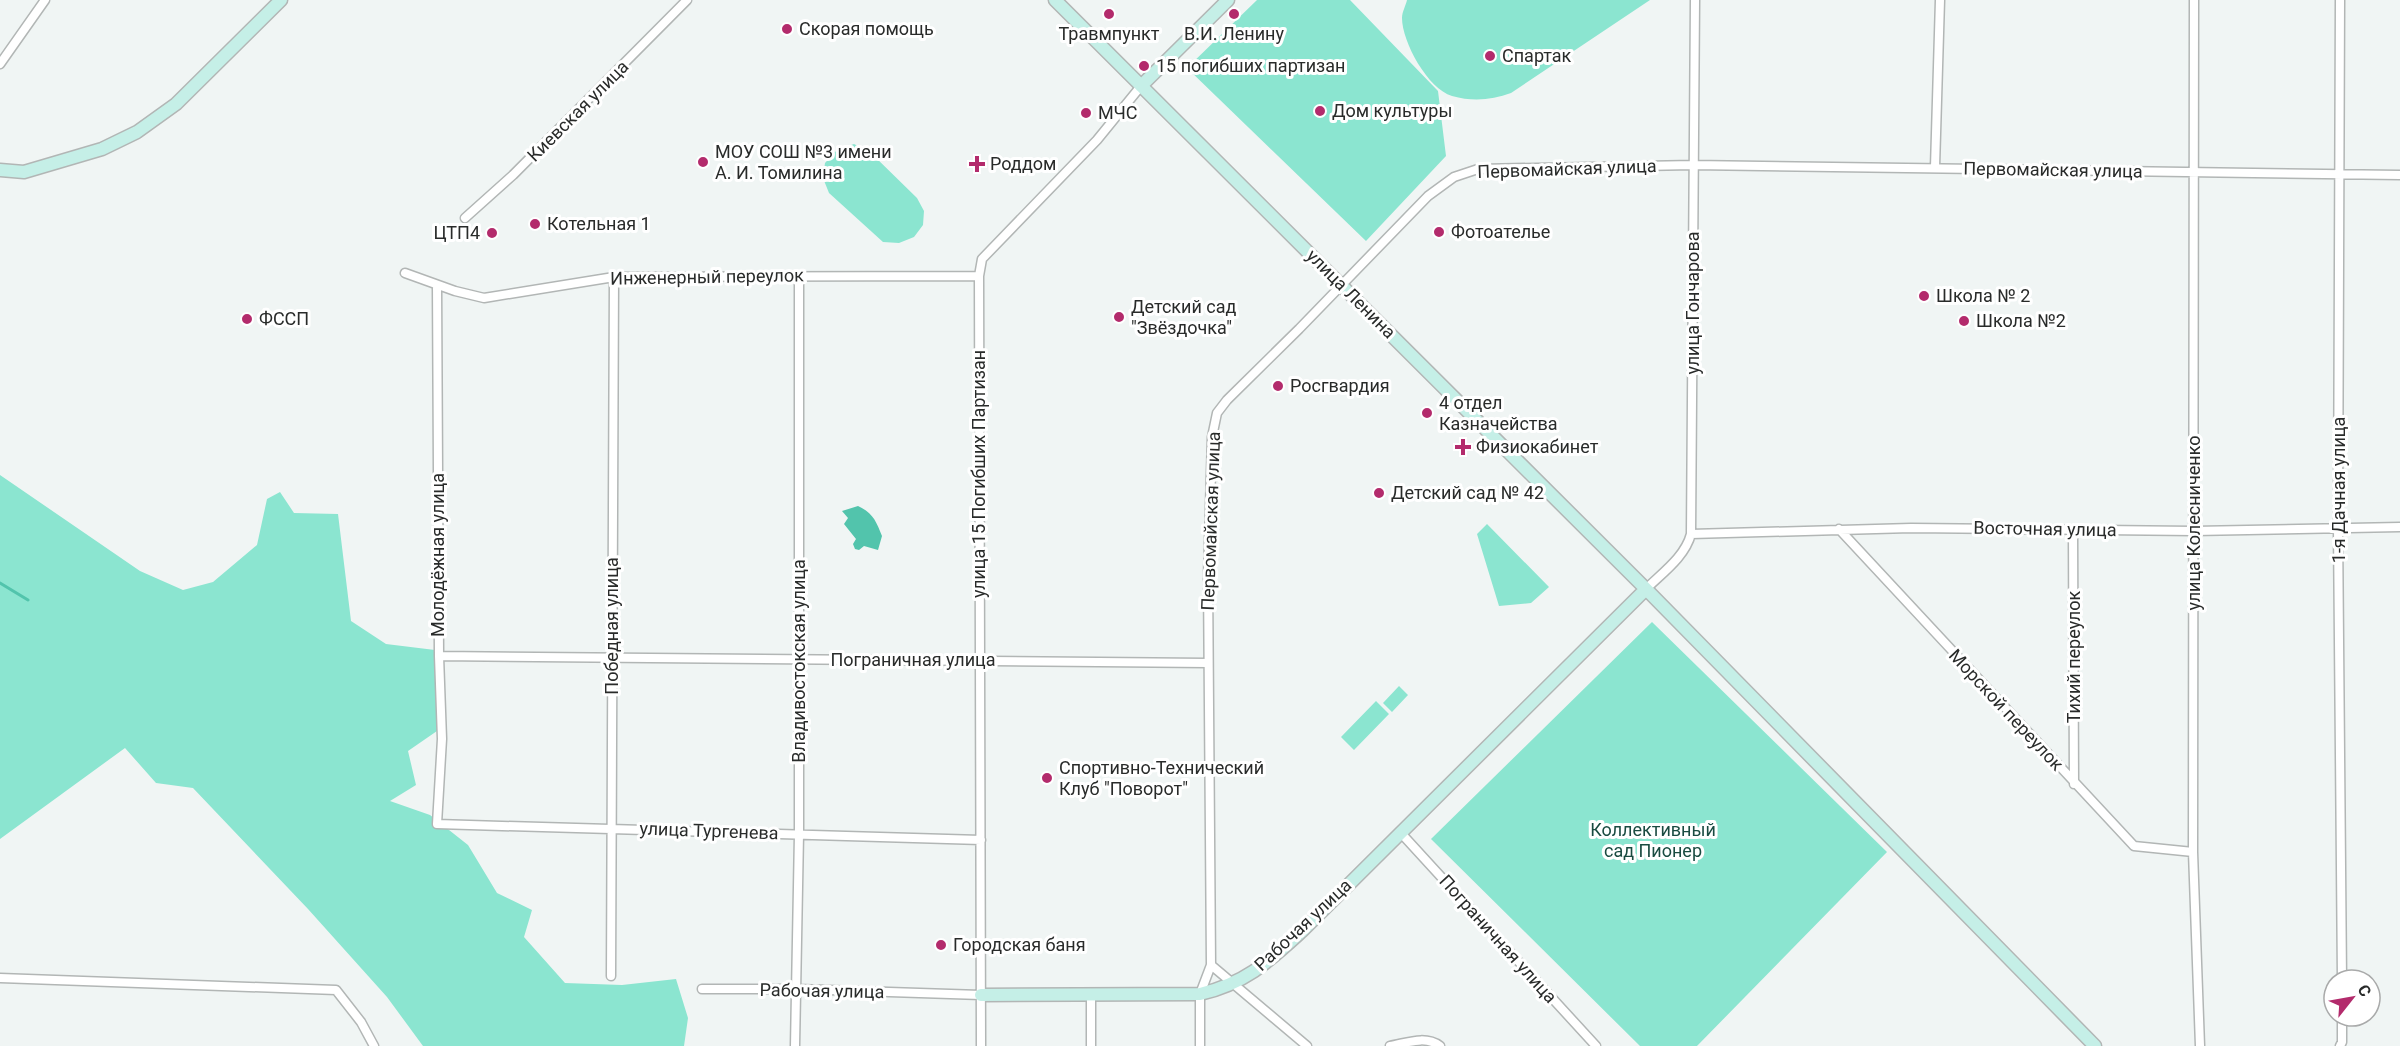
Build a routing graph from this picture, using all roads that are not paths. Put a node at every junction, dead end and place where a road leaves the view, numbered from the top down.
1 (45, 0) edge
2 (281, 0) edge
3 (687, 0) edge
4 (1055, 0) edge
5 (1228, 0) edge
6 (1695, 0) edge
7 (1940, 0) edge
8 (2194, 0) edge
9 (2340, 0) edge
10 (0, 64) edge
11 (1141, 86) junction
12 (1693, 165) junction
13 (1935, 167) junction
14 (0, 170) edge
15 (2193, 173) junction
16 (2341, 173) junction
17 (2400, 175) edge
18 (465, 218) dead end
19 (405, 273) dead end
20 (799, 276) junction
21 (979, 276) junction
22 (614, 277) junction
23 (437, 285) junction
24 (1341, 285) junction
25 (2400, 527) edge
26 (2338, 528) junction
27 (1839, 529) junction
28 (2073, 530) junction
29 (2194, 531) junction
30 (1691, 534) junction
31 (1646, 589) junction
32 (439, 656) junction
33 (612, 658) junction
34 (799, 659) junction
35 (980, 660) junction
36 (1208, 663) junction
37 (2074, 784) junction
38 (437, 824) joint
39 (612, 828) junction
40 (1400, 832) junction
41 (799, 834) junction
42 (981, 840) junction
43 (2193, 852) junction
44 (1211, 965) junction
45 (2342, 968) edge
46 (611, 976) dead end
47 (0, 978) edge
48 (1233, 984) junction
49 (702, 989) dead end
50 (797, 989) junction
51 (1090, 994) junction
52 (1200, 994) junction
53 (981, 995) junction
54 (2342, 1028) edge
55 (374, 1046) edge
56 (795, 1046) edge
57 (981, 1046) edge
58 (1091, 1046) edge
59 (1200, 1046) edge
60 (1307, 1046) edge
61 (1390, 1046) edge
62 (1440, 1046) edge
63 (1596, 1046) edge
64 (2095, 1046) edge
65 (2200, 1046) edge
66 (2340, 1046) edge

1 - 10 street
2 - 14 main road
3 - 18 street, Киевская улица
4 - 11 main road, улица Ленина
5 - 11 main road, улица 15 Погибших Партизан
6 - 12 street, улица Гончарова
7 - 13 street
8 - 15 street, улица Колесниченко
9 - 16 street, 1-я Дачная улица
11 - 21 street, улица 15 Погибших Партизан
11 - 24 main road, улица Ленина
12 - 13 street, Первомайская улица
12 - 24 street, Первомайская улица
12 - 30 street, улица Гончарова
13 - 15 street, Первомайская улица
15 - 16 street, Первомайская улица
15 - 29 street, улица Колесниченко
16 - 17 street, Первомайская улица
16 - 26 street, 1-я Дачная улица
19 - 23 street, Инженерный переулок
20 - 21 street, Инженерный переулок
20 - 22 street, Инженерный переулок
20 - 34 street, Владивостокская улица
21 - 35 street, улица 15 Погибших Партизан
22 - 23 street, Инженерный переулок
22 - 33 street, Победная улица
23 - 32 street, Молодёжная улица
24 - 31 main road, улица Ленина
24 - 36 street, Первомайская улица
25 - 26 street, Восточная улица
26 - 29 street, Восточная улица
26 - 45 street, 1-я Дачная улица
27 - 28 street, Восточная улица
27 - 30 street, Восточная улица
27 - 37 street, Морской переулок
28 - 29 street, Восточная улица
28 - 37 street, Тихий переулок
29 - 43 street, улица Колесниченко
30 - 31 street, улица Гончарова
31 - 40 main road, Рабочая улица
31 - 64 main road, улица Ленина
32 - 33 street, Пограничная улица
32 - 38 street, Молодёжная улица
33 - 34 street, Пограничная улица
33 - 39 street, Победная улица
34 - 35 street, Пограничная улица
34 - 41 street, Владивостокская улица
35 - 36 street, Пограничная улица
35 - 42 street, улица 15 Погибших Партизан
36 - 44 street, Первомайская улица
37 - 43 street, Морской переулок
38 - 39 street, улица Тургенева
39 - 41 street, улица Тургенева
39 - 46 street, Победная улица
40 - 48 main road, Рабочая улица
40 - 63 street, Пограничная улица
41 - 42 street, улица Тургенева
41 - 50 street, Владивостокская улица
42 - 53 street, улица 15 Погибших Партизан
43 - 65 street, улица Колесниченко
44 - 48 street
44 - 52 street, Первомайская улица
47 - 55 street
48 - 52 main road, Рабочая улица
48 - 60 street
49 - 50 street, Рабочая улица
50 - 53 street, Рабочая улица
50 - 56 street, Владивостокская улица
51 - 52 main road, Рабочая улица
51 - 53 main road, Рабочая улица
51 - 58 street
52 - 59 street, Первомайская улица
53 - 57 street, улица 15 Погибших Партизан
54 - 66 street
61 - 62 street

